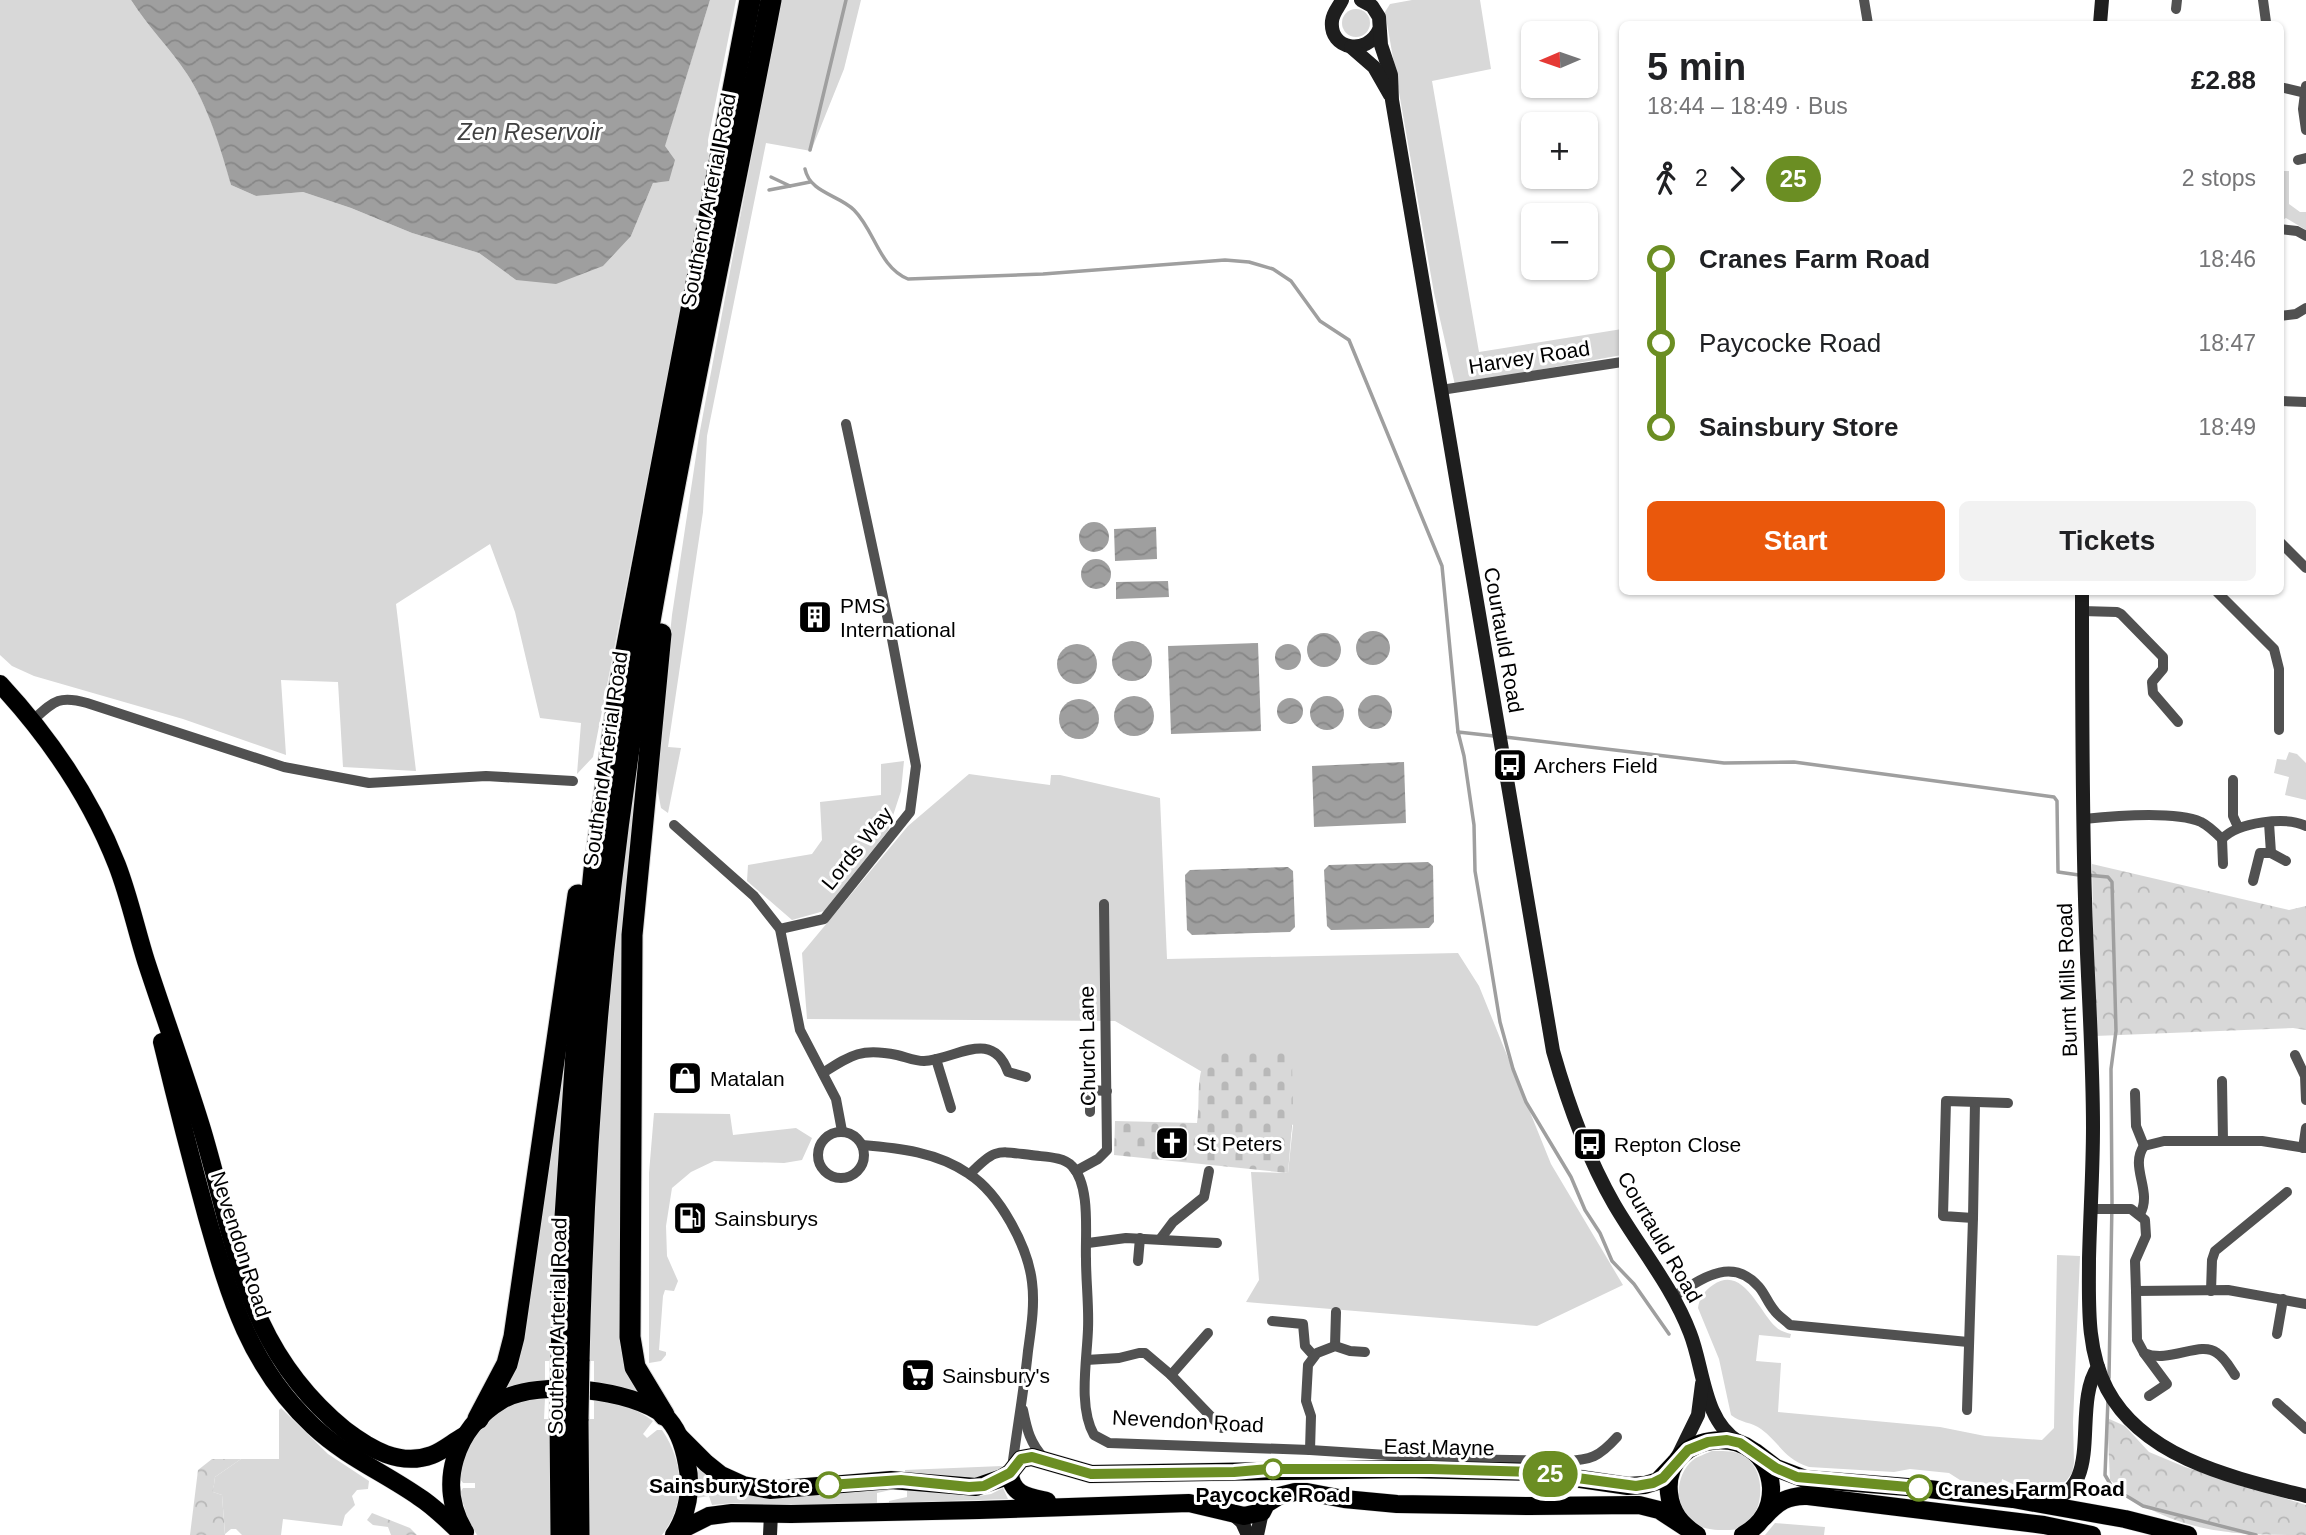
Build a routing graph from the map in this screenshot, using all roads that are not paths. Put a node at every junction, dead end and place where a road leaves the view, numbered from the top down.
1 (750, 0) edge
2 (771, 0) edge
3 (1864, 0) edge
4 (2102, 0) edge
5 (2263, 0) edge
6 (1365, 1) edge
7 (1345, 2) edge
8 (1868, 21) edge
9 (2100, 21) edge
10 (2266, 21) edge
11 (1378, 30) junction
12 (1351, 47) junction
13 (2284, 87) edge
14 (2305, 90) edge
15 (1392, 100) junction
16 (2306, 130) edge
17 (2284, 229) edge
18 (2306, 236) edge
19 (2306, 308) edge
20 (2284, 316) edge
21 (1619, 362) edge
22 (1441, 390) junction
23 (2284, 401) edge
24 (2306, 402) edge
25 (846, 424) dead end
26 (687, 430) junction
27 (2284, 546) edge
28 (2306, 568) edge
29 (2082, 595) edge
30 (2220, 595) edge
31 (2082, 611) junction
32 (0, 684) edge
33 (619, 687) junction
34 (33, 720) junction
35 (2178, 722) dead end
36 (2279, 730) dead end
37 (2233, 780) dead end
38 (573, 781) dead end
39 (2084, 819) junction
40 (2269, 823) junction
41 (674, 825) dead end
42 (2306, 826) edge
43 (2238, 827) junction
44 (2222, 839) junction
45 (2271, 853) junction
46 (2286, 861) dead end
47 (2223, 864) dead end
48 (2253, 881) dead end
49 (1104, 904) dead end
50 (780, 929) junction
51 (144, 956) junction
52 (2295, 1055) dead end
53 (936, 1059) junction
54 (822, 1073) junction
55 (1026, 1077) dead end
56 (2222, 1081) dead end
57 (1107, 1091) junction
58 (2135, 1093) dead end
59 (2306, 1100) edge
60 (1975, 1102) junction
61 (2008, 1103) dead end
62 (951, 1108) dead end
63 (1090, 1112) dead end
64 (2306, 1128) edge
65 (842, 1131) junction
66 (2223, 1141) junction
67 (862, 1145) junction
68 (2144, 1146) junction
69 (2304, 1148) edge
70 (1076, 1171) junction
71 (1209, 1171) dead end
72 (971, 1174) junction
73 (2287, 1192) dead end
74 (2090, 1209) junction
75 (2140, 1214) junction
76 (1973, 1218) junction
77 (1140, 1238) junction
78 (1161, 1238) junction
79 (1087, 1243) junction
80 (1217, 1243) dead end
81 (1138, 1261) dead end
82 (2136, 1291) junction
83 (2211, 1291) junction
84 (1673, 1297) junction
85 (2283, 1299) junction
86 (2306, 1304) edge
87 (1335, 1312) dead end
88 (1272, 1321) dead end
89 (1208, 1333) dead end
90 (2277, 1334) dead end
91 (1969, 1342) junction
92 (1335, 1346) junction
93 (1365, 1352) dead end
94 (2144, 1353) junction
95 (1314, 1356) junction
96 (1086, 1360) junction
97 (570, 1361) junction
98 (1699, 1365) junction
99 (2098, 1367) junction
100 (1171, 1375) junction
101 (2235, 1375) dead end
102 (2178, 1376) dead end
103 (2167, 1384) junction
104 (2149, 1396) dead end
105 (2277, 1403) dead end
106 (1022, 1407) junction
107 (1967, 1410) dead end
108 (664, 1415) junction
109 (478, 1419) junction
110 (569, 1419) junction
111 (1222, 1428) dead end
112 (2306, 1429) edge
113 (464, 1436) junction
114 (680, 1437) junction
115 (1618, 1437) dead end
116 (1748, 1447) junction
117 (1310, 1450) junction
118 (1046, 1459) junction
119 (1675, 1463) junction
120 (1011, 1471) junction
121 (1234, 1472) junction
122 (2306, 1496) edge
123 (2013, 1499) junction
124 (1069, 1506) junction
125 (1264, 1508) junction
126 (771, 1514) junction
127 (1234, 1515) junction
128 (1753, 1529) edge
129 (1686, 1532) edge
130 (676, 1534) edge
131 (465, 1535) edge
132 (561, 1535) edge
133 (579, 1535) edge
134 (770, 1535) edge
135 (1248, 1535) edge
136 (1257, 1535) edge
137 (2092, 1535) edge
138 (2188, 1535) edge

1 - 33 highway, Southend Arterial Road
2 - 26 highway, Southend Arterial Road
3 - 8 street
4 - 9 street
5 - 10 street
6 - 11 street, Courtauld Road
7 - 12 street, Courtauld Road
11 - 12 street
11 - 15 street, Courtauld Road
12 - 15 street, Courtauld Road
13 - 14 street
14 - 16 street
15 - 22 street, Courtauld Road
17 - 18 street
19 - 20 street
21 - 22 street, Harvey Road
22 - 84 street, Courtauld Road
23 - 24 street
25 - 50 street, Lords Way
26 - 97 highway, Southend Arterial Road
26 - 108 highway
27 - 28 street
29 - 31 street, Burnt Mills Road
30 - 36 street
31 - 35 street
31 - 39 street, Burnt Mills Road
32 - 34 main road, Nevendon Road
33 - 97 highway, Southend Arterial Road
33 - 109 highway
34 - 38 street
34 - 51 main road, Nevendon Road
37 - 43 street
39 - 44 street
39 - 74 street, Burnt Mills Road
40 - 42 street
40 - 43 street
40 - 45 street
41 - 50 street
43 - 44 street
44 - 47 street
45 - 46 street
45 - 48 street
49 - 57 street, Church Lane
50 - 54 street
51 - 113 main road, Nevendon Road
51 - 131 main road, Nevendon Road
52 - 59 street
53 - 54 street
53 - 55 street
53 - 62 street
54 - 65 street
56 - 66 street
57 - 63 street
57 - 70 street, Church Lane
58 - 68 street
60 - 61 street
60 - 76 street
60 - 76 street
64 - 69 street
65 - 67 street
65 - 67 street
66 - 68 street
66 - 69 street
67 - 72 street
68 - 75 street
70 - 72 street
70 - 79 street, Nevendon Road
71 - 78 street
72 - 106 street
73 - 83 street
74 - 75 street
74 - 99 street, Burnt Mills Road
75 - 82 street
76 - 91 street
77 - 78 street
77 - 79 street
77 - 81 street
78 - 80 street
79 - 96 street, Nevendon Road
82 - 83 street
82 - 94 street
83 - 85 street
84 - 91 street
84 - 98 street, Courtauld Road
85 - 86 street
85 - 90 street
87 - 92 street
88 - 95 street
89 - 100 street
91 - 107 street
92 - 93 street
92 - 95 street
94 - 101 street
94 - 103 street
95 - 117 street
96 - 100 street
96 - 117 street, Nevendon Road
97 - 110 highway, Southend Arterial Road, bridge
98 - 116 street, Courtauld Road
98 - 119 street, Courtauld Road
99 - 122 street, Burnt Mills Road
99 - 123 street
100 - 111 street
102 - 103 street
103 - 104 street
105 - 112 street
106 - 118 street
106 - 120 street
108 - 109 main road
108 - 114 main road
109 - 113 main road
110 - 132 highway, Southend Arterial Road
110 - 133 highway, Southend Arterial Road
113 - 131 main road
114 - 120 main road
114 - 130 main road
115 - 117 street, Nevendon Road
116 - 119 main road, East Mayne
116 - 123 main road
116 - 128 main road
118 - 120 main road
118 - 121 main road, East Mayne
119 - 121 main road, East Mayne
119 - 129 main road
120 - 124 main road
121 - 125 main road, East Mayne
123 - 138 main road
124 - 126 main road
124 - 127 main road
125 - 127 main road
125 - 129 main road
125 - 136 street
126 - 130 main road
126 - 134 street
127 - 135 street
128 - 137 main road

